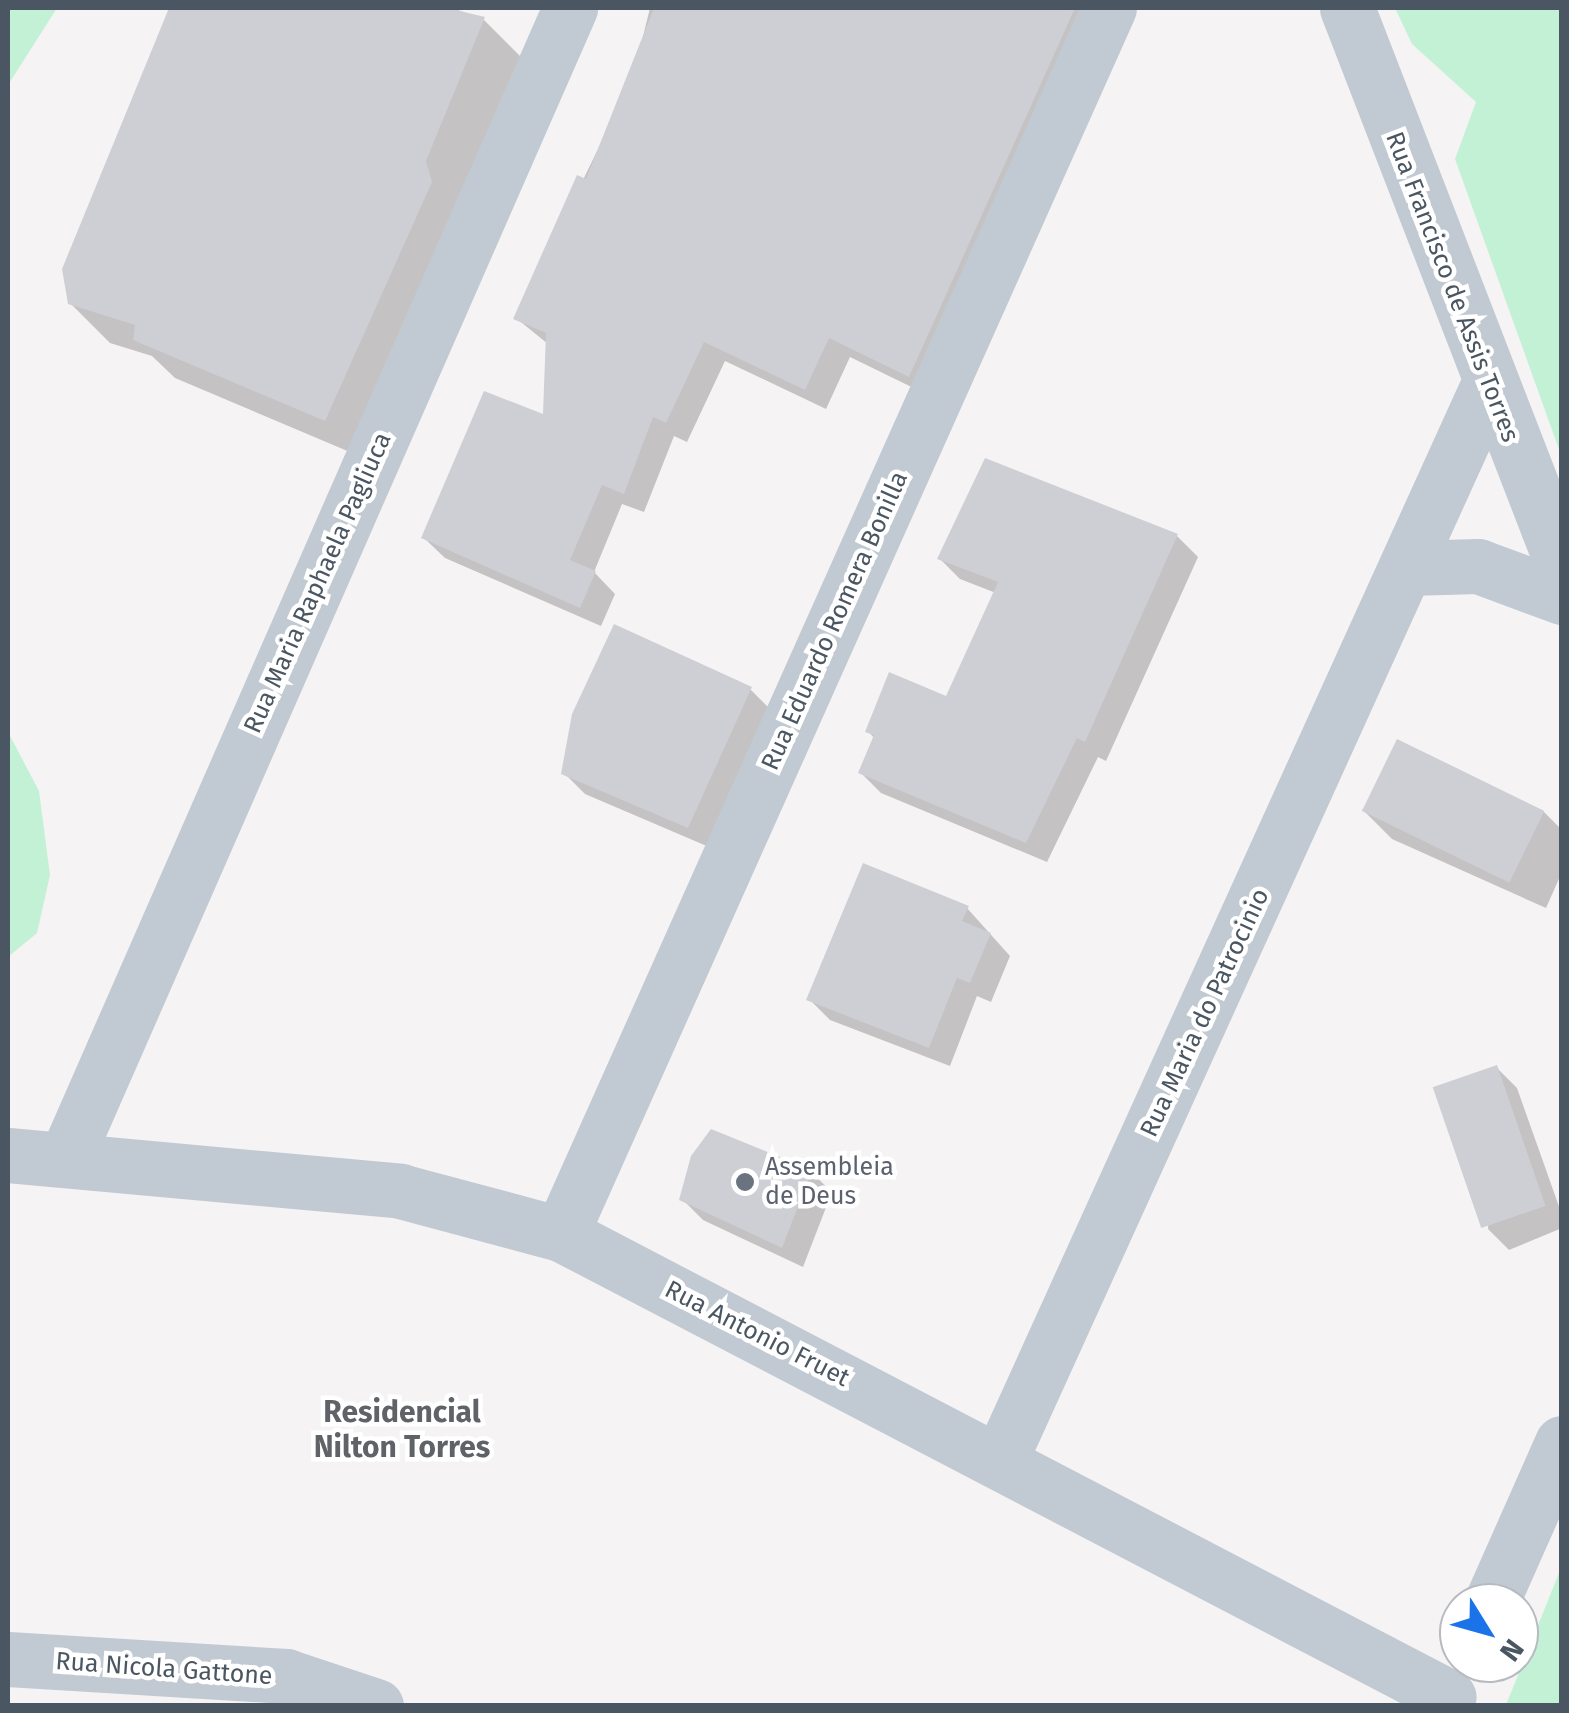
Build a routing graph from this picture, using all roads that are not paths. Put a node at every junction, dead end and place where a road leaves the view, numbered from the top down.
1 (570, 8) edge
2 (1109, 8) edge
3 (1348, 8) edge
4 (1489, 382) junction
5 (1562, 564) edge
6 (1409, 568) junction
7 (1562, 597) edge
8 (8, 1155) edge
9 (66, 1158) junction
10 (561, 1234) junction
11 (1562, 1444) edge
12 (1001, 1458) junction
13 (1499, 1583) edge
14 (8, 1659) edge
15 (1453, 1689) edge
16 (376, 1706) edge

1 - 9 street, Rua Maria Raphaela Pagliuca
2 - 10 street, Rua Eduardo Romera Bonilla
3 - 4 street, Rua Francisco de Assis Torres
4 - 5 street, Rua Francisco de Assis Torres
4 - 6 street, Rua Maria do Patrocinio
6 - 7 street
6 - 12 street, Rua Maria do Patrocinio
8 - 9 street, Rua Antonio Fruet
9 - 10 street, Rua Antonio Fruet
10 - 12 street, Rua Antonio Fruet
11 - 13 street
12 - 15 street, Rua Antonio Fruet
14 - 16 street, Rua Nicola Gattone

